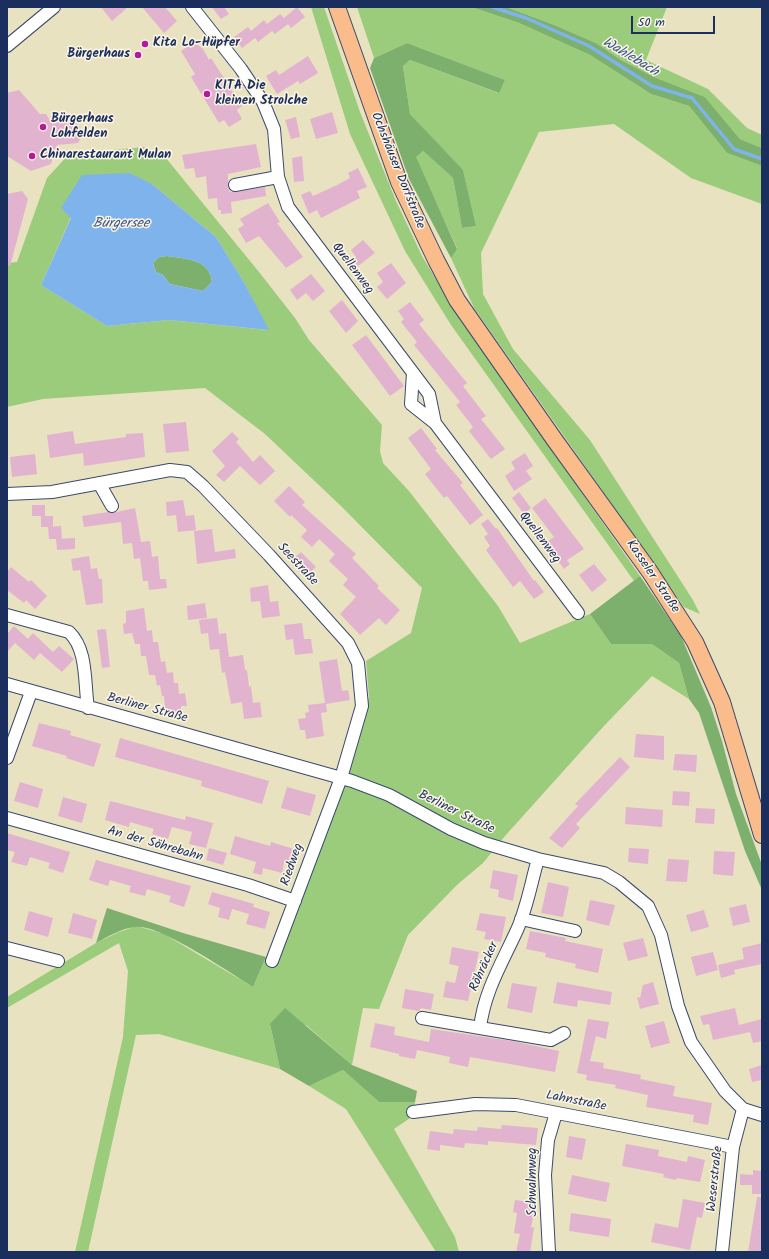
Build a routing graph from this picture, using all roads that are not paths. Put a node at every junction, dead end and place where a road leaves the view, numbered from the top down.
1 (54, 7) edge
2 (192, 7) edge
3 (336, 7) edge
4 (7, 46) edge
5 (278, 177) junction
6 (235, 185) dead end
7 (491, 346) joint
8 (413, 373) junction
9 (435, 423) junction
10 (99, 483) junction
11 (7, 494) edge
12 (112, 506) dead end
13 (578, 613) dead end
14 (7, 615) edge
15 (7, 684) edge
16 (31, 692) junction
17 (88, 708) junction
18 (7, 758) edge
19 (340, 778) junction
20 (7, 818) edge
21 (762, 835) edge
22 (538, 859) junction
23 (295, 901) junction
24 (521, 919) junction
25 (575, 931) dead end
26 (7, 948) edge
27 (58, 961) dead end
28 (272, 961) dead end
29 (422, 1018) dead end
30 (480, 1028) junction
31 (564, 1033) dead end
32 (743, 1109) junction
33 (413, 1112) dead end
34 (556, 1113) junction
35 (762, 1115) edge
36 (733, 1147) junction
37 (549, 1252) edge
38 (722, 1252) edge

1 - 4 street
2 - 5 street, Quellenweg
3 - 7 main road, Ochshäuser Dorfstraße
5 - 6 street
5 - 8 street, Quellenweg
7 - 21 main road, Kasseler Straße
8 - 9 street, Quellenweg
8 - 9 street, Quellenweg
9 - 13 street, Quellenweg
10 - 11 street, Seestraße
10 - 12 street
10 - 19 street, Seestraße
14 - 17 street
15 - 16 street, Berliner Straße
16 - 17 street, Berliner Straße
16 - 18 street
17 - 19 street, Berliner Straße
19 - 22 street, Berliner Straße
19 - 23 street, Riedweg
20 - 23 street, An der Söhrebahn
22 - 24 street, Röhräcker
22 - 32 street, Berliner Straße
23 - 28 street, Riedweg
24 - 25 street
24 - 30 street, Röhräcker
26 - 27 street
29 - 30 street
30 - 31 street
32 - 35 street, Berliner Straße
32 - 36 street, Weserstraße
33 - 34 street, Lahnstraße
34 - 36 street, Lahnstraße
34 - 37 street, Schwalmweg
36 - 38 street, Weserstraße

